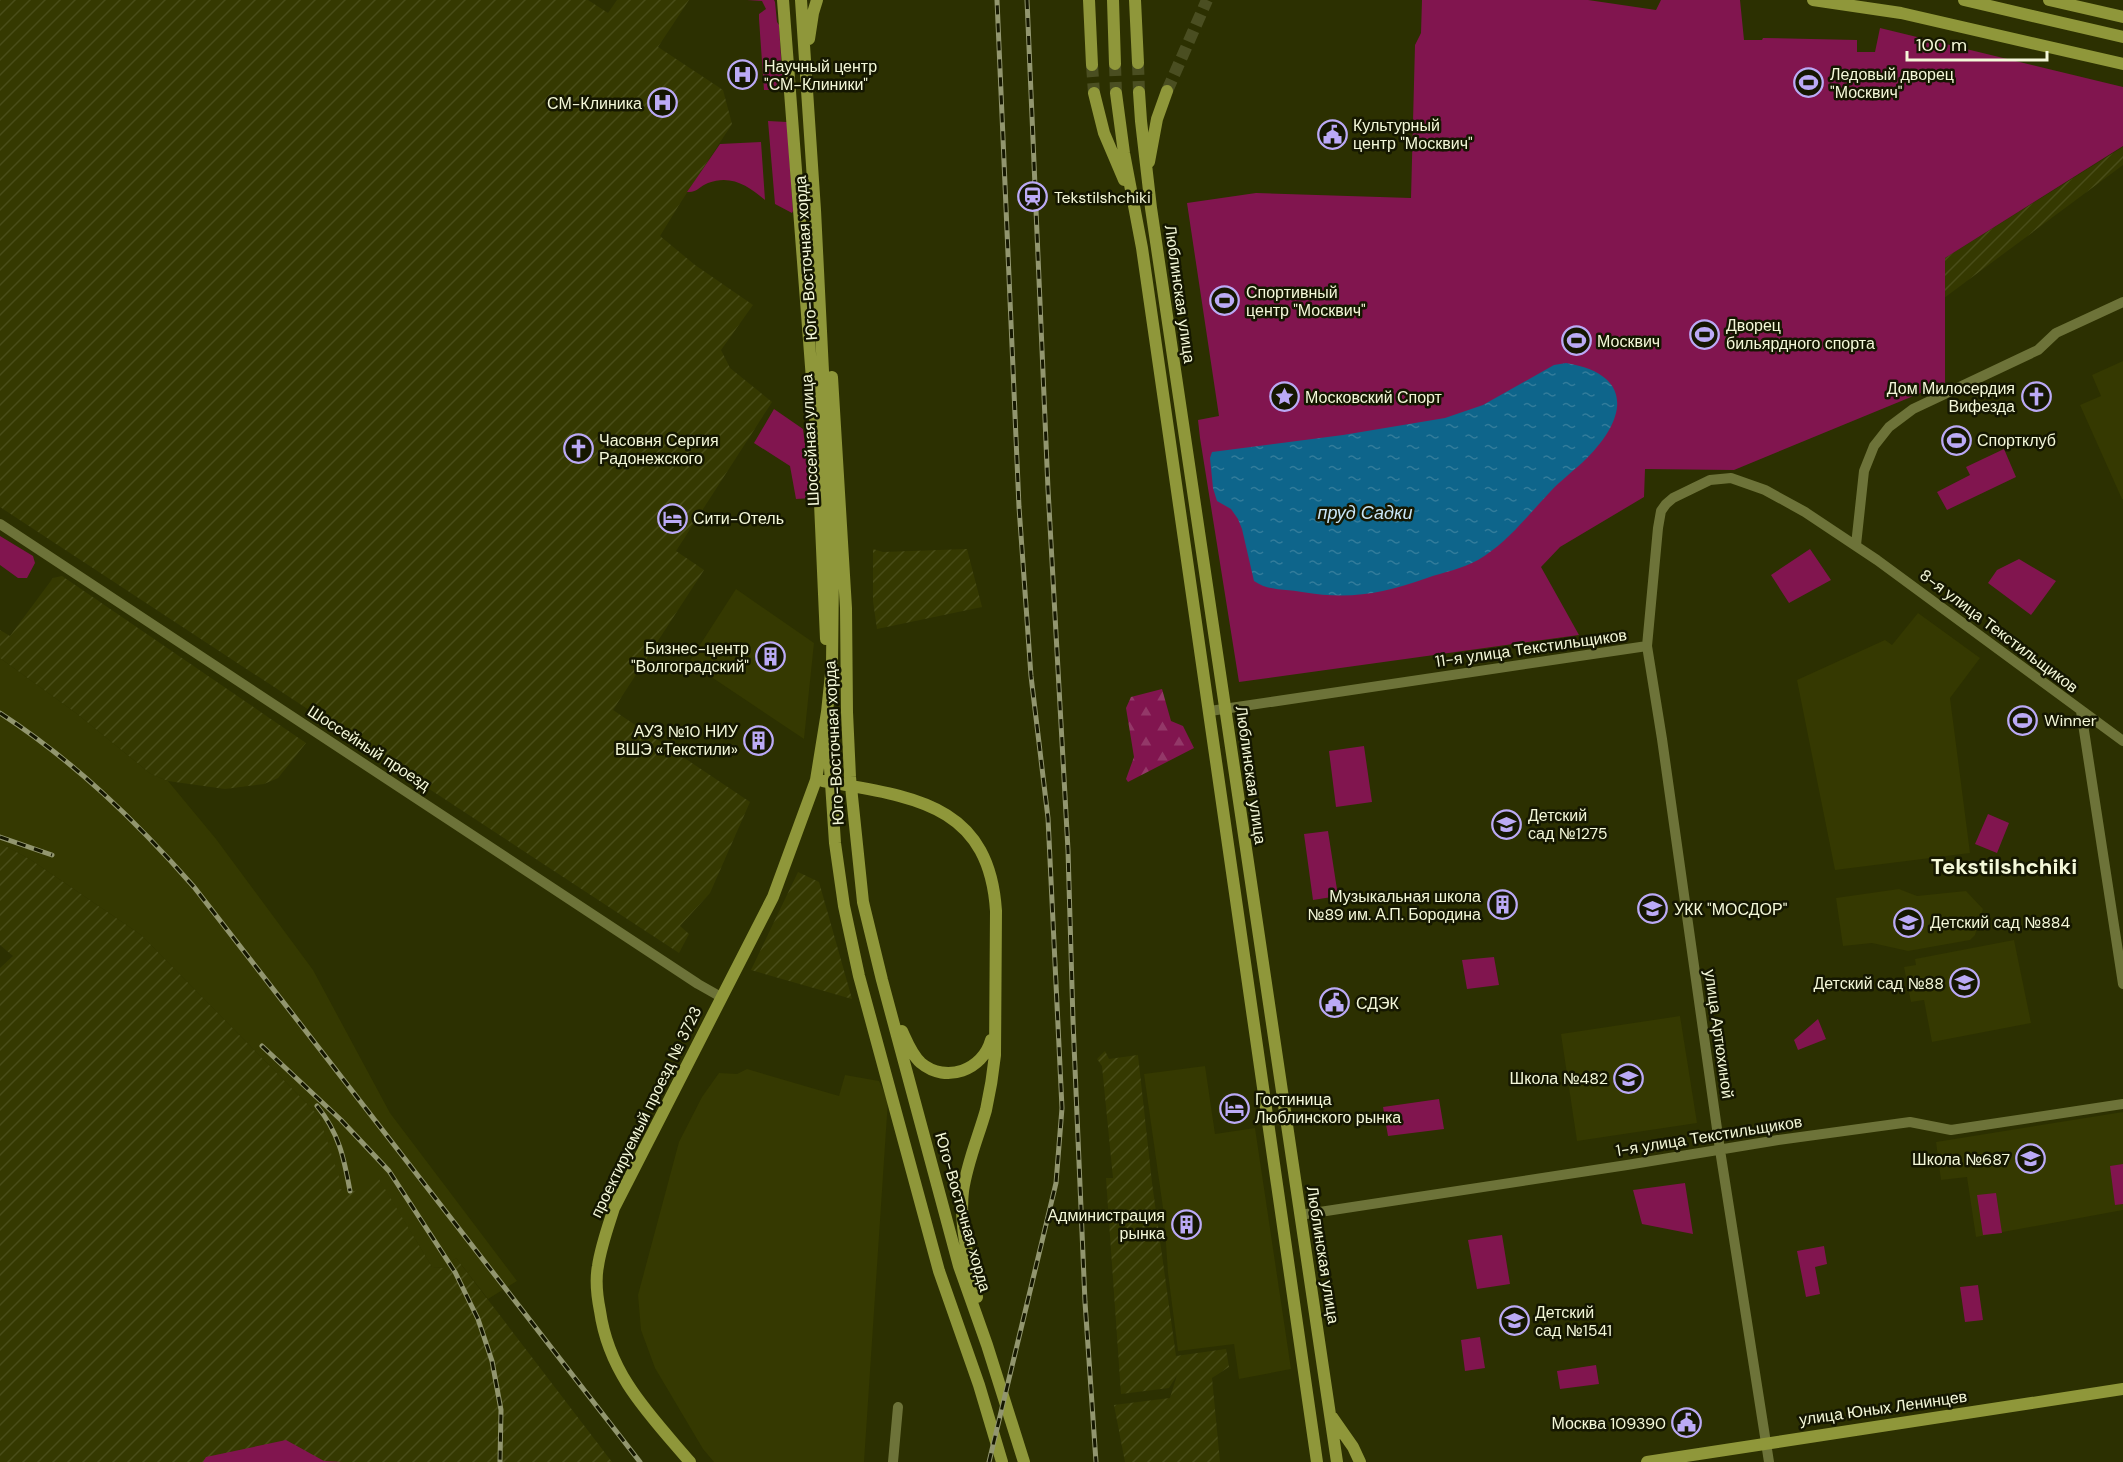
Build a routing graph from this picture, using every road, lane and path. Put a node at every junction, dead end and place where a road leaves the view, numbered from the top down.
1 (783, 0) edge
2 (802, 0) edge
3 (817, 0) edge
4 (1089, 0) edge
5 (1113, 0) edge
6 (1135, 0) edge
7 (1814, 0) edge
8 (1857, 0) edge
9 (1964, 0) edge
10 (2049, 0) edge
11 (1901, 14) junction
12 (2123, 17) edge
13 (2123, 37) edge
14 (807, 55) junction
15 (1138, 63) tunnel mouth
16 (1114, 64) tunnel mouth
17 (2123, 64) edge
18 (1092, 65) tunnel mouth
19 (1167, 91) tunnel mouth
20 (1140, 92) tunnel mouth
21 (1094, 93) tunnel mouth
22 (1116, 93) tunnel mouth
23 (1147, 175) junction
24 (1134, 201) junction
25 (2123, 302) edge
26 (0, 524) edge
27 (1856, 545) junction
28 (1647, 646) junction
29 (1225, 708) junction
30 (1210, 711) junction
31 (2081, 711) junction
32 (2123, 741) edge
33 (816, 780) junction
34 (808, 804) joint
35 (882, 980) junction
36 (2123, 984) edge
37 (721, 997) junction
38 (994, 1018) junction
39 (2123, 1104) edge
40 (1720, 1150) junction
41 (1300, 1215) junction
42 (987, 1344) junction
43 (2123, 1389) edge
44 (898, 1407) dead end
45 (1330, 1414) junction
46 (1766, 1442) junction
47 (690, 1462) edge
48 (893, 1462) edge
49 (1002, 1462) edge
50 (1024, 1462) edge
51 (1317, 1462) edge
52 (1337, 1462) edge
53 (1360, 1462) edge
54 (1647, 1462) edge
55 (1769, 1462) edge

1 - 49 main road, Юго-Восточная хорда
2 - 14 main road, Юго-Восточная хорда
2 - 33 main road, Шоссейная улица
3 - 14 main road
4 - 18 main road
5 - 16 main road
6 - 15 main road
7 - 11 main road
8 - 11 main road
9 - 13 main road
10 - 12 main road
11 - 17 main road
14 - 35 main road, Юго-Восточная хорда
19 - 23 main road
20 - 23 main road, Люблинская улица
21 - 24 main road
22 - 24 main road, Люблинская улица
23 - 29 main road, Люблинская улица
24 - 30 main road, Люблинская улица
25 - 27 street
26 - 37 street, Шоссейный проезд
27 - 28 street, 11-я улица Текстильщиков
27 - 31 street, 8-я улица Текстильщиков
28 - 29 street, 11-я улица Текстильщиков
28 - 40 street, улица Артюхиной
29 - 30 street, 11-я улица Текстильщиков
29 - 41 main road, Люблинская улица
30 - 51 main road, Люблинская улица
31 - 32 street, 8-я улица Текстильщиков
31 - 36 street
33 - 34 main road, Шоссейная улица
33 - 38 main road
34 - 37 main road, проектируемый проезд № 3723
35 - 38 main road
35 - 42 main road, Юго-Восточная хорда
37 - 47 main road, проектируемый проезд № 3723
38 - 42 main road
39 - 40 street, 1-я улица Текстильщиков
40 - 41 street, 1-я улица Текстильщиков
40 - 46 street, улица Артюхиной
41 - 45 main road, Люблинская улица
42 - 50 main road, Юго-Восточная хорда
43 - 46 main road, улица Юных Ленинцев
44 - 48 street
45 - 52 main road, Люблинская улица
45 - 53 main road
46 - 54 main road, улица Юных Ленинцев
46 - 55 street, улица Артюхиной

